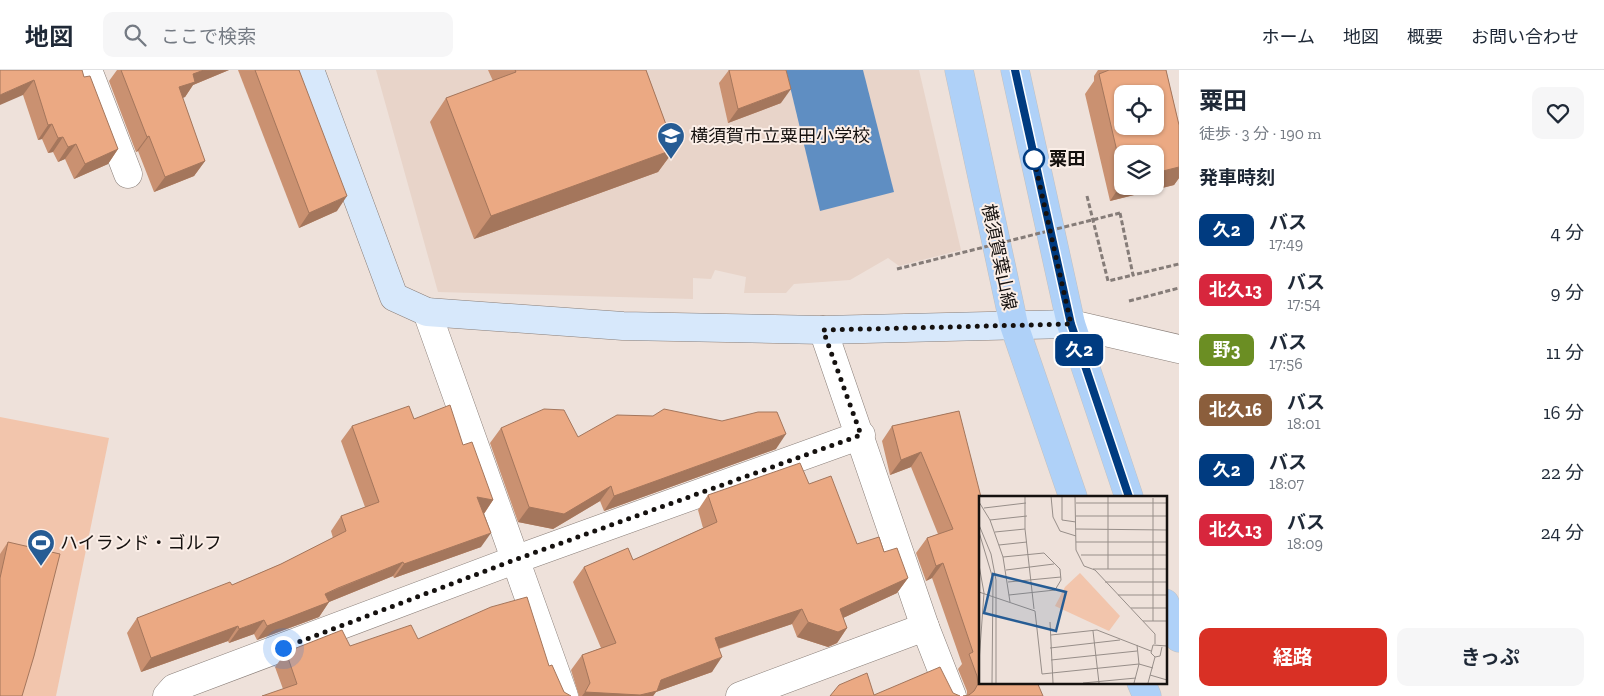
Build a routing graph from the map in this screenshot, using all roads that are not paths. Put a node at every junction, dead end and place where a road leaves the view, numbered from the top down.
1 (88, 70) edge
2 (310, 70) edge
3 (959, 70) edge
4 (1015, 70) edge
5 (128, 174) dead end
6 (427, 312) junction
7 (1071, 324) junction
8 (1014, 325) junction
9 (823, 330) junction
10 (1179, 349) edge
11 (861, 435) junction
12 (1073, 496) edge
13 (1129, 496) edge
14 (517, 559) junction
15 (1166, 606) edge
16 (925, 627) junction
17 (1179, 638) edge
18 (1142, 684) edge
19 (167, 696) edge
20 (564, 696) edge
21 (740, 696) edge
22 (952, 696) edge
23 (1147, 696) edge

1 - 5 street
2 - 6 street
3 - 8 main road, 横須賀葉山線
4 - 7 main road
6 - 9 street
6 - 14 street
7 - 8 street
7 - 10 street
7 - 13 main road
8 - 9 street
8 - 12 main road, 横須賀葉山線
9 - 11 street
11 - 14 street
11 - 16 street
14 - 19 street
14 - 20 street
15 - 17 main road
16 - 21 street
16 - 22 street
18 - 23 main road

